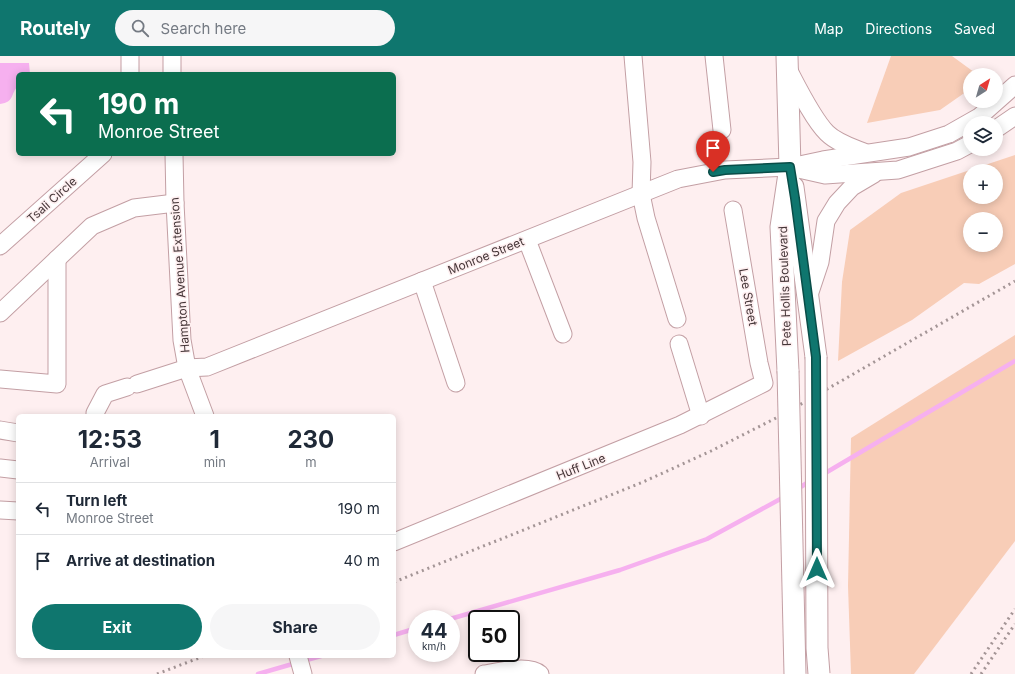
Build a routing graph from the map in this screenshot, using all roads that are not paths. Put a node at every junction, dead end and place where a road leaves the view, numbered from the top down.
1 (130, 56) edge
2 (172, 56) edge
3 (633, 56) edge
4 (714, 56) edge
5 (787, 63) edge
6 (130, 72) edge
7 (172, 72) edge
8 (1015, 85) edge
9 (1015, 116) edge
10 (1003, 124) edge
11 (722, 130) dead end
12 (963, 148) edge
13 (868, 154) junction
14 (101, 156) edge
15 (174, 156) edge
16 (790, 167) junction
17 (876, 172) junction
18 (641, 194) junction
19 (175, 203) junction
20 (733, 210) dead end
21 (527, 240) junction
22 (0, 246) edge
23 (57, 259) junction
24 (422, 281) junction
25 (808, 298) junction
26 (0, 313) edge
27 (677, 319) dead end
28 (563, 334) dead end
29 (679, 344) dead end
30 (187, 368) junction
31 (0, 379) edge
32 (456, 383) dead end
33 (764, 383) joint
34 (95, 414) edge
35 (204, 414) edge
36 (700, 416) junction
37 (0, 430) edge
38 (16, 433) edge
39 (0, 468) edge
40 (16, 470) edge
41 (0, 510) edge
42 (16, 511) edge
43 (396, 541) edge
44 (484, 674) edge
45 (540, 674) edge
46 (795, 674) edge
47 (819, 674) edge

1 - 6 street
2 - 7 street
3 - 18 street
4 - 11 street
5 - 13 street
5 - 16 main road
8 - 13 street
9 - 10 street
12 - 17 street
13 - 16 street
14 - 22 street, Tsali Circle
15 - 19 street, Hampton Avenue Extension
16 - 17 street
16 - 18 street, Monroe Street
16 - 25 main road, Pete Hollis Boulevard
16 - 46 main road, Pete Hollis Boulevard, bridge
17 - 25 street
18 - 21 street, Monroe Street
18 - 27 street
19 - 23 street
19 - 30 street, Hampton Avenue Extension
20 - 33 street, Lee Street
21 - 24 street, Monroe Street
21 - 28 street
23 - 26 street
23 - 31 street
24 - 30 street, Monroe Street
24 - 32 street
25 - 47 main road, Pete Hollis Boulevard, bridge
29 - 36 street
30 - 34 street, Monroe Street
30 - 35 street, Hampton Avenue Extension
33 - 36 street, Huff Line
36 - 43 street, Huff Line
37 - 38 street
39 - 40 street
41 - 42 street
44 - 45 street

